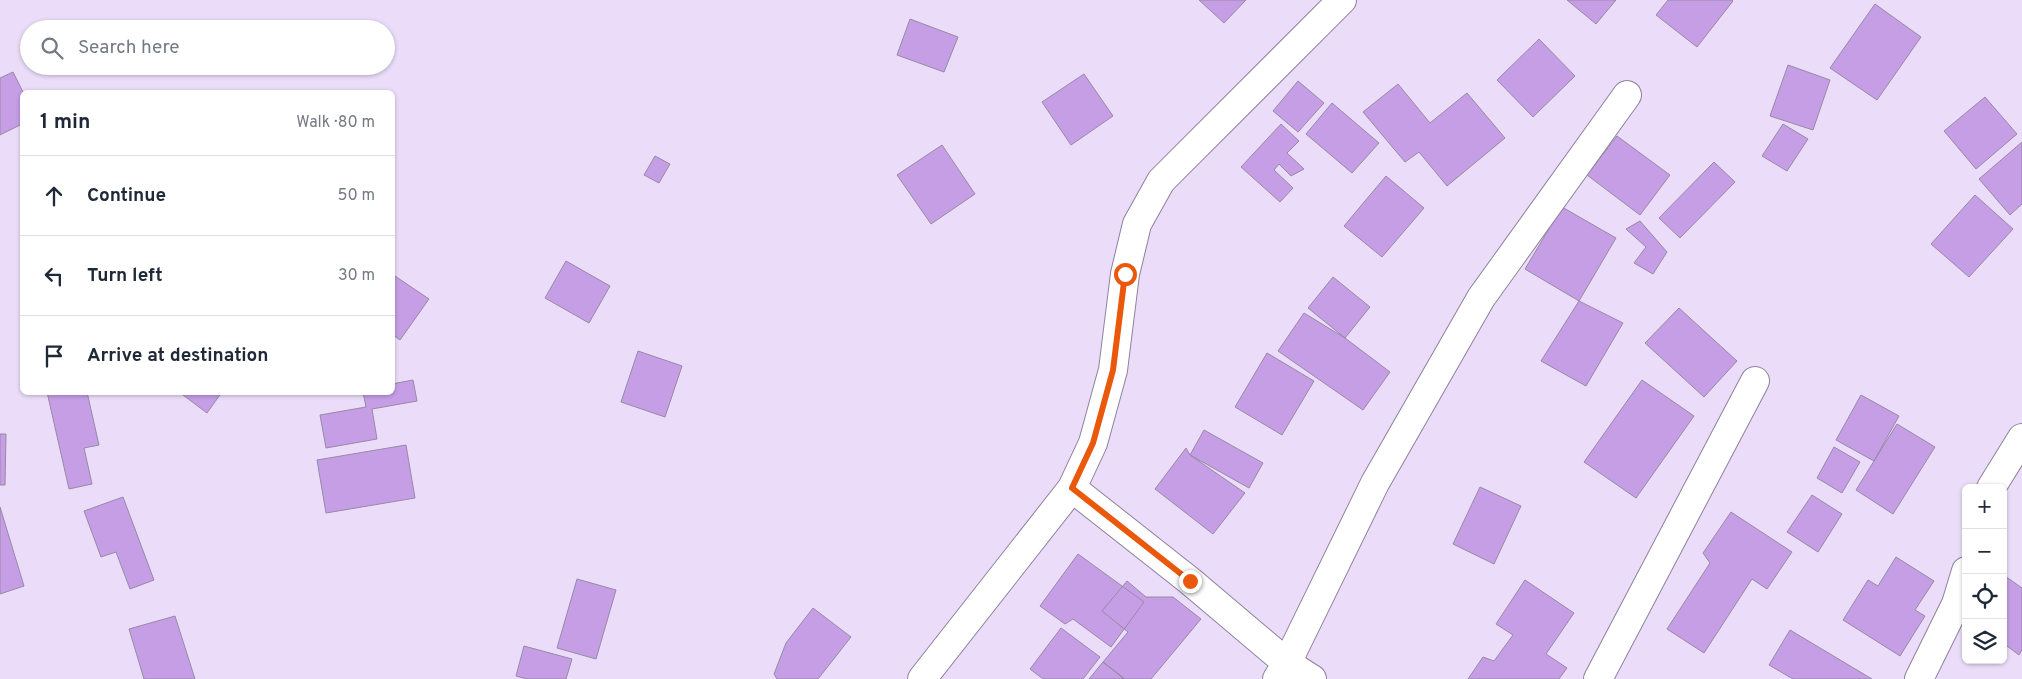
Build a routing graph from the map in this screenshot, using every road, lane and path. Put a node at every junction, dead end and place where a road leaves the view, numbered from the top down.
1 (1342, 0) edge
2 (1627, 95) dead end
3 (1755, 381) dead end
4 (2022, 438) edge
5 (1993, 484) edge
6 (1072, 488) junction
7 (1965, 574) edge
8 (1282, 671) edge
9 (922, 679) edge
10 (1312, 679) edge
11 (1598, 679) edge
12 (1919, 679) edge

1 - 6 street
2 - 8 street
3 - 11 street
4 - 5 street
6 - 8 street
6 - 9 street
7 - 12 street
8 - 10 street

